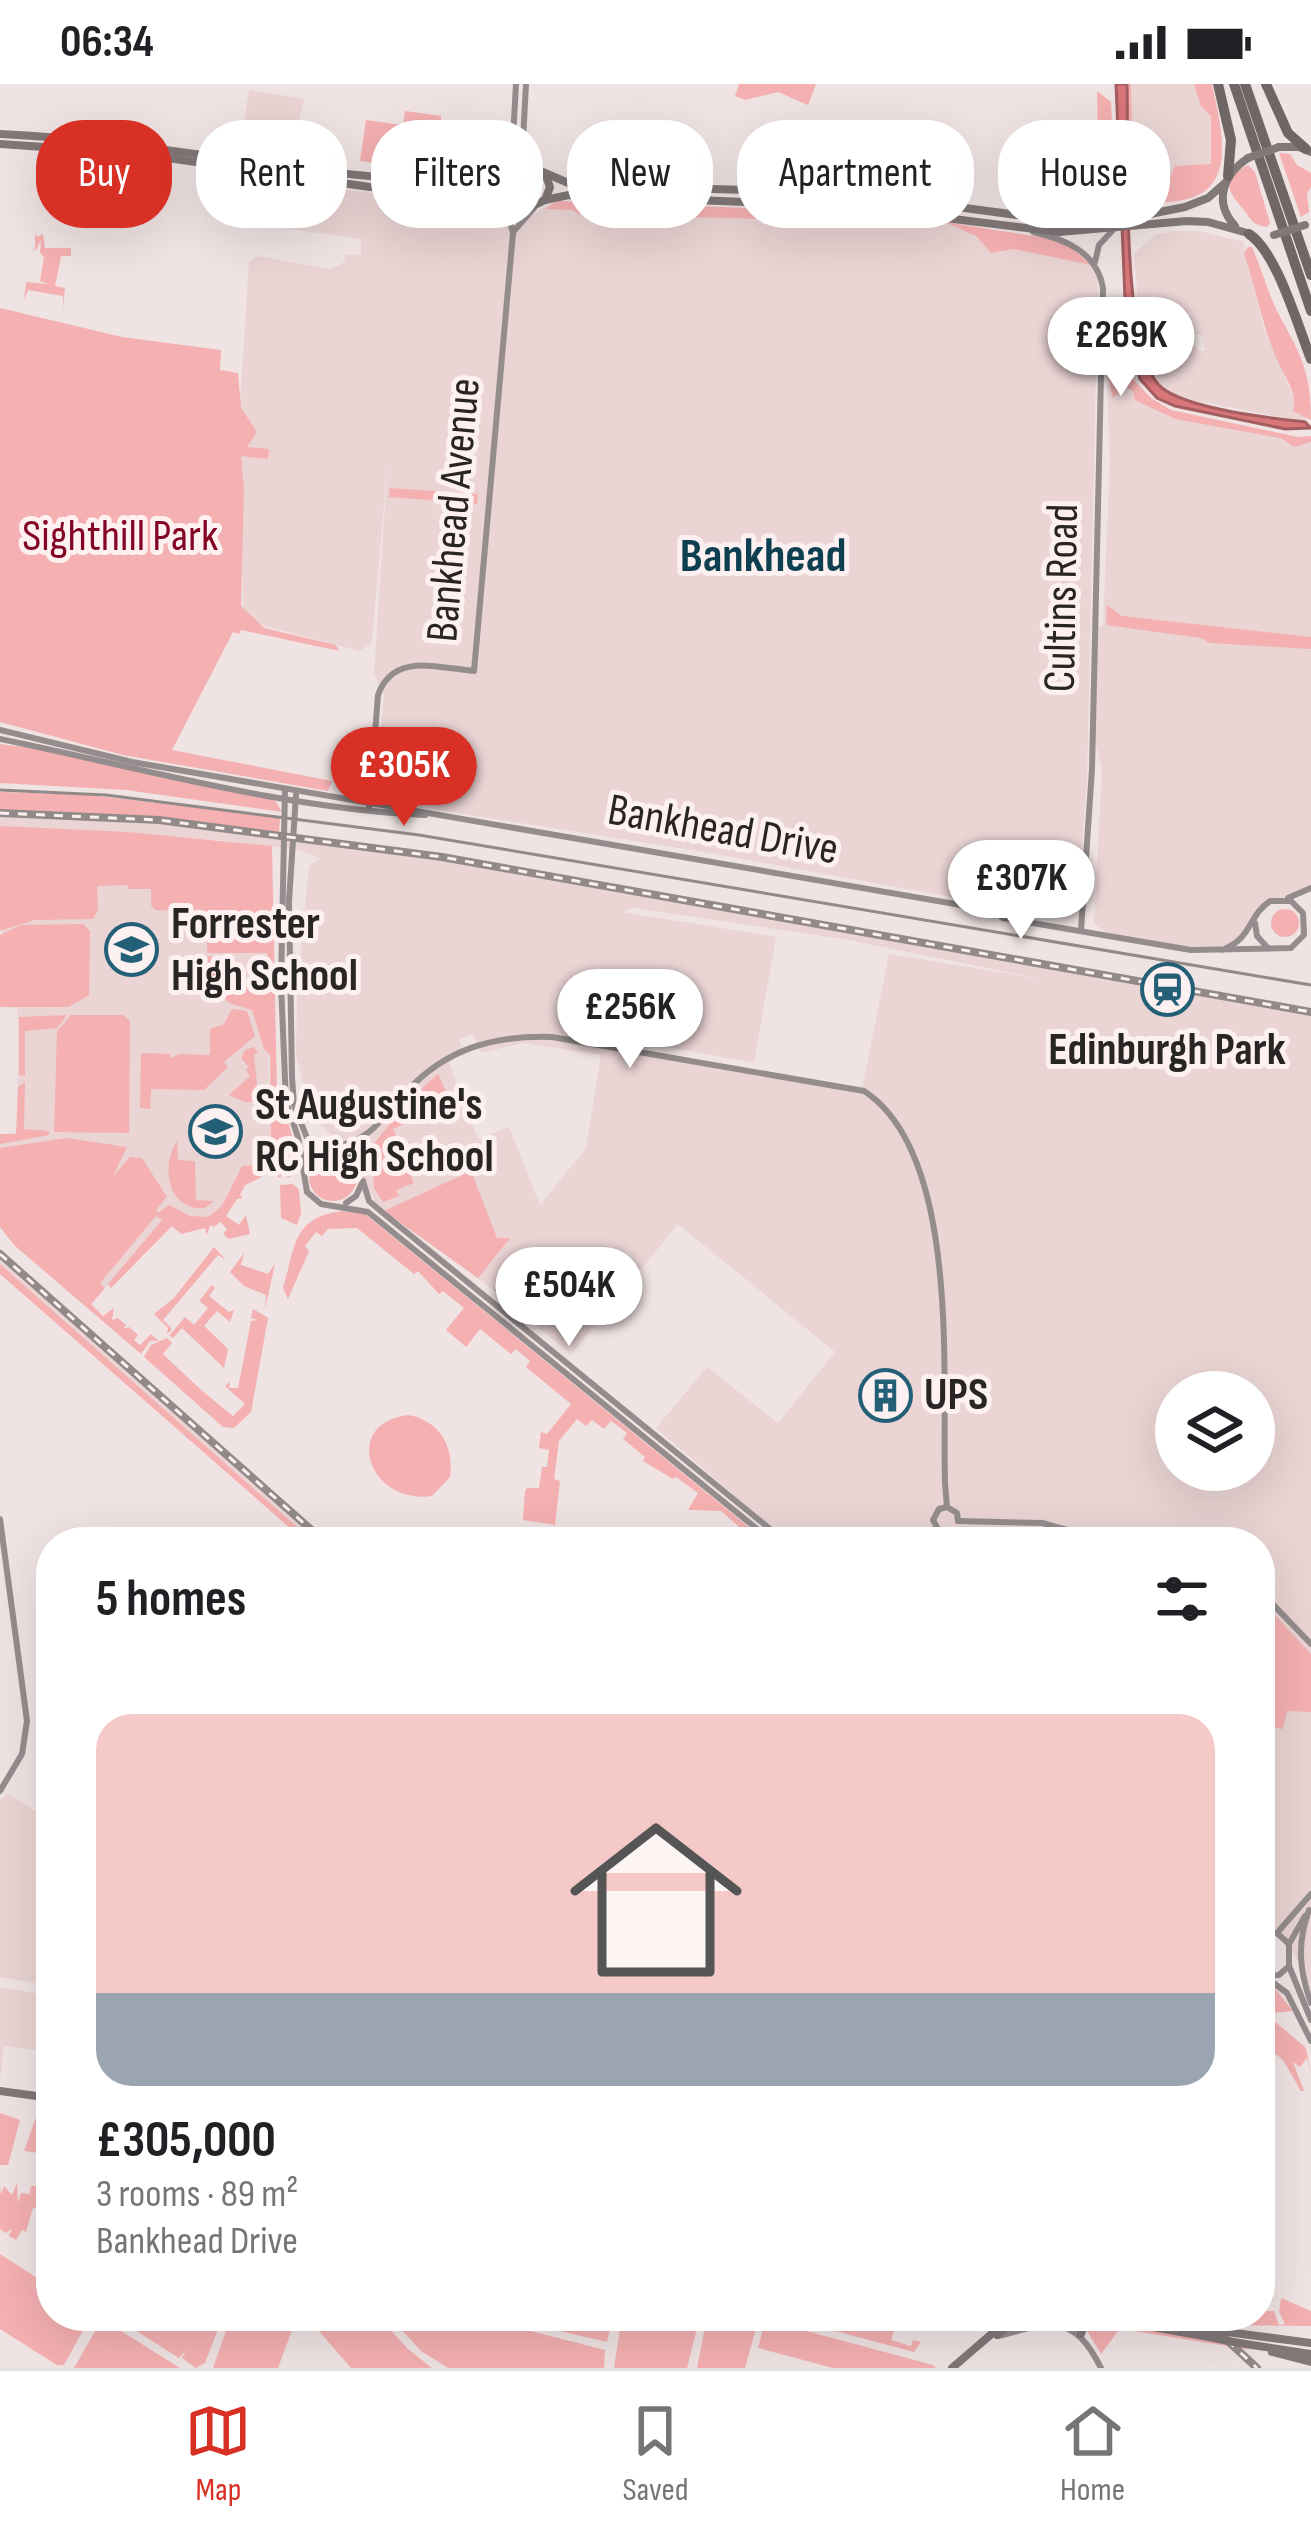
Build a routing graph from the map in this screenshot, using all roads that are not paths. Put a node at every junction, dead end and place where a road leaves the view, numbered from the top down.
1 (516, 84) edge
2 (526, 84) edge
3 (1218, 84) edge
4 (1234, 84) edge
5 (1245, 84) edge
6 (1266, 84) edge
7 (514, 120) edge
8 (524, 120) edge
9 (0, 134) edge
10 (0, 144) edge
11 (1308, 150) edge
12 (543, 173) edge
13 (546, 175) junction
14 (371, 177) edge
15 (1227, 180) junction
16 (371, 186) edge
17 (545, 200) joint
18 (1170, 211) edge
19 (998, 212) edge
20 (1170, 221) edge
21 (1308, 223) edge
22 (998, 225) edge
23 (511, 228) edge
24 (517, 228) edge
25 (1020, 228) joint
26 (1106, 228) edge
27 (1114, 228) edge
28 (513, 233) junction
29 (1247, 233) junction
30 (1096, 267) junction
31 (1311, 275) edge
32 (1311, 311) edge
33 (1311, 359) edge
34 (1, 737) edge
35 (132, 762) junction
36 (156, 774) junction
37 (371, 778) junction
38 (285, 793) junction
39 (296, 795) junction
40 (344, 798) junction
41 (369, 806) junction
42 (1311, 887) edge
43 (1285, 899) junction
44 (1308, 916) edge
45 (1255, 920) junction
46 (1082, 932) junction
47 (1268, 948) junction
48 (1222, 950) junction
49 (365, 1138) junction
50 (330, 1147) junction
51 (304, 1170) junction
52 (362, 1171) junction
53 (363, 1181) junction
54 (343, 1205) junction
55 (594, 1391) junction
56 (947, 1508) junction
57 (0, 1519) edge
58 (958, 1521) junction
59 (755, 1527) edge
60 (767, 1527) edge
61 (937, 1527) edge
62 (955, 1527) edge
63 (1057, 1527) edge
64 (1275, 1607) edge
65 (1311, 1644) edge
66 (0, 1791) edge
67 (1311, 1894) edge
68 (1310, 1909) edge
69 (1277, 1933) joint
70 (1289, 1945) junction
71 (1289, 1966) junction
72 (1275, 1972) edge
73 (1275, 1985) edge
74 (1311, 2002) edge
75 (1311, 2020) edge
76 (1311, 2041) edge
77 (0, 2091) edge
78 (36, 2096) edge
79 (992, 2331) edge
80 (998, 2331) edge
81 (1075, 2331) edge
82 (1082, 2331) edge
83 (1176, 2331) edge
84 (1220, 2331) edge
85 (1081, 2334) junction
86 (989, 2336) junction
87 (1311, 2339) edge
88 (1311, 2358) edge
89 (952, 2368) edge
90 (1101, 2368) edge

1 - 7 street
2 - 8 street
3 - 15 highway
4 - 32 highway
5 - 31 highway
6 - 11 highway
9 - 14 main road
10 - 16 main road
11 - 15 main road, bridge
12 - 13 main road
13 - 17 main road
13 - 19 main road
15 - 18 main road
15 - 29 main road
17 - 22 main road
20 - 29 main road
21 - 29 main road, bridge
23 - 28 street, Bankhead Avenue
24 - 28 street
25 - 26 main road
25 - 30 street
27 - 30 street, Cultins Road
28 - 37 street, Bankhead Avenue
29 - 33 highway
30 - 46 street, Cultins Road
34 - 35 street, Bankhead Drive
34 - 36 street, Bankhead Drive
35 - 36 street
35 - 38 street, Bankhead Drive
36 - 38 street, Bankhead Drive
37 - 40 street
37 - 41 street, Bankhead Avenue
38 - 39 street, Bankhead Drive
38 - 51 street
39 - 40 street, Bankhead Drive
39 - 41 street, Bankhead Drive
39 - 50 street
40 - 41 street, Bankhead Drive
41 - 46 street, Bankhead Drive
42 - 43 street
43 - 44 street
43 - 45 street
44 - 47 street
45 - 47 street
45 - 48 street
46 - 48 street, Bankhead Drive
47 - 48 street, Bankhead Drive
49 - 50 street
49 - 52 street
49 - 56 street
50 - 51 street
50 - 52 street
51 - 54 street
52 - 53 street
53 - 54 street
53 - 55 street
54 - 55 street
55 - 59 street
55 - 60 street
56 - 58 street
56 - 61 street
57 - 66 street
58 - 62 street
58 - 63 street
64 - 65 street
67 - 69 street
68 - 70 street
68 - 74 street
69 - 70 street
70 - 71 street
71 - 72 street
71 - 75 street
73 - 76 street
77 - 78 main road
79 - 86 main road
80 - 86 main road
81 - 85 street
82 - 85 main road
83 - 88 main road, bridge
84 - 87 main road, bridge
85 - 90 street
86 - 89 main road

